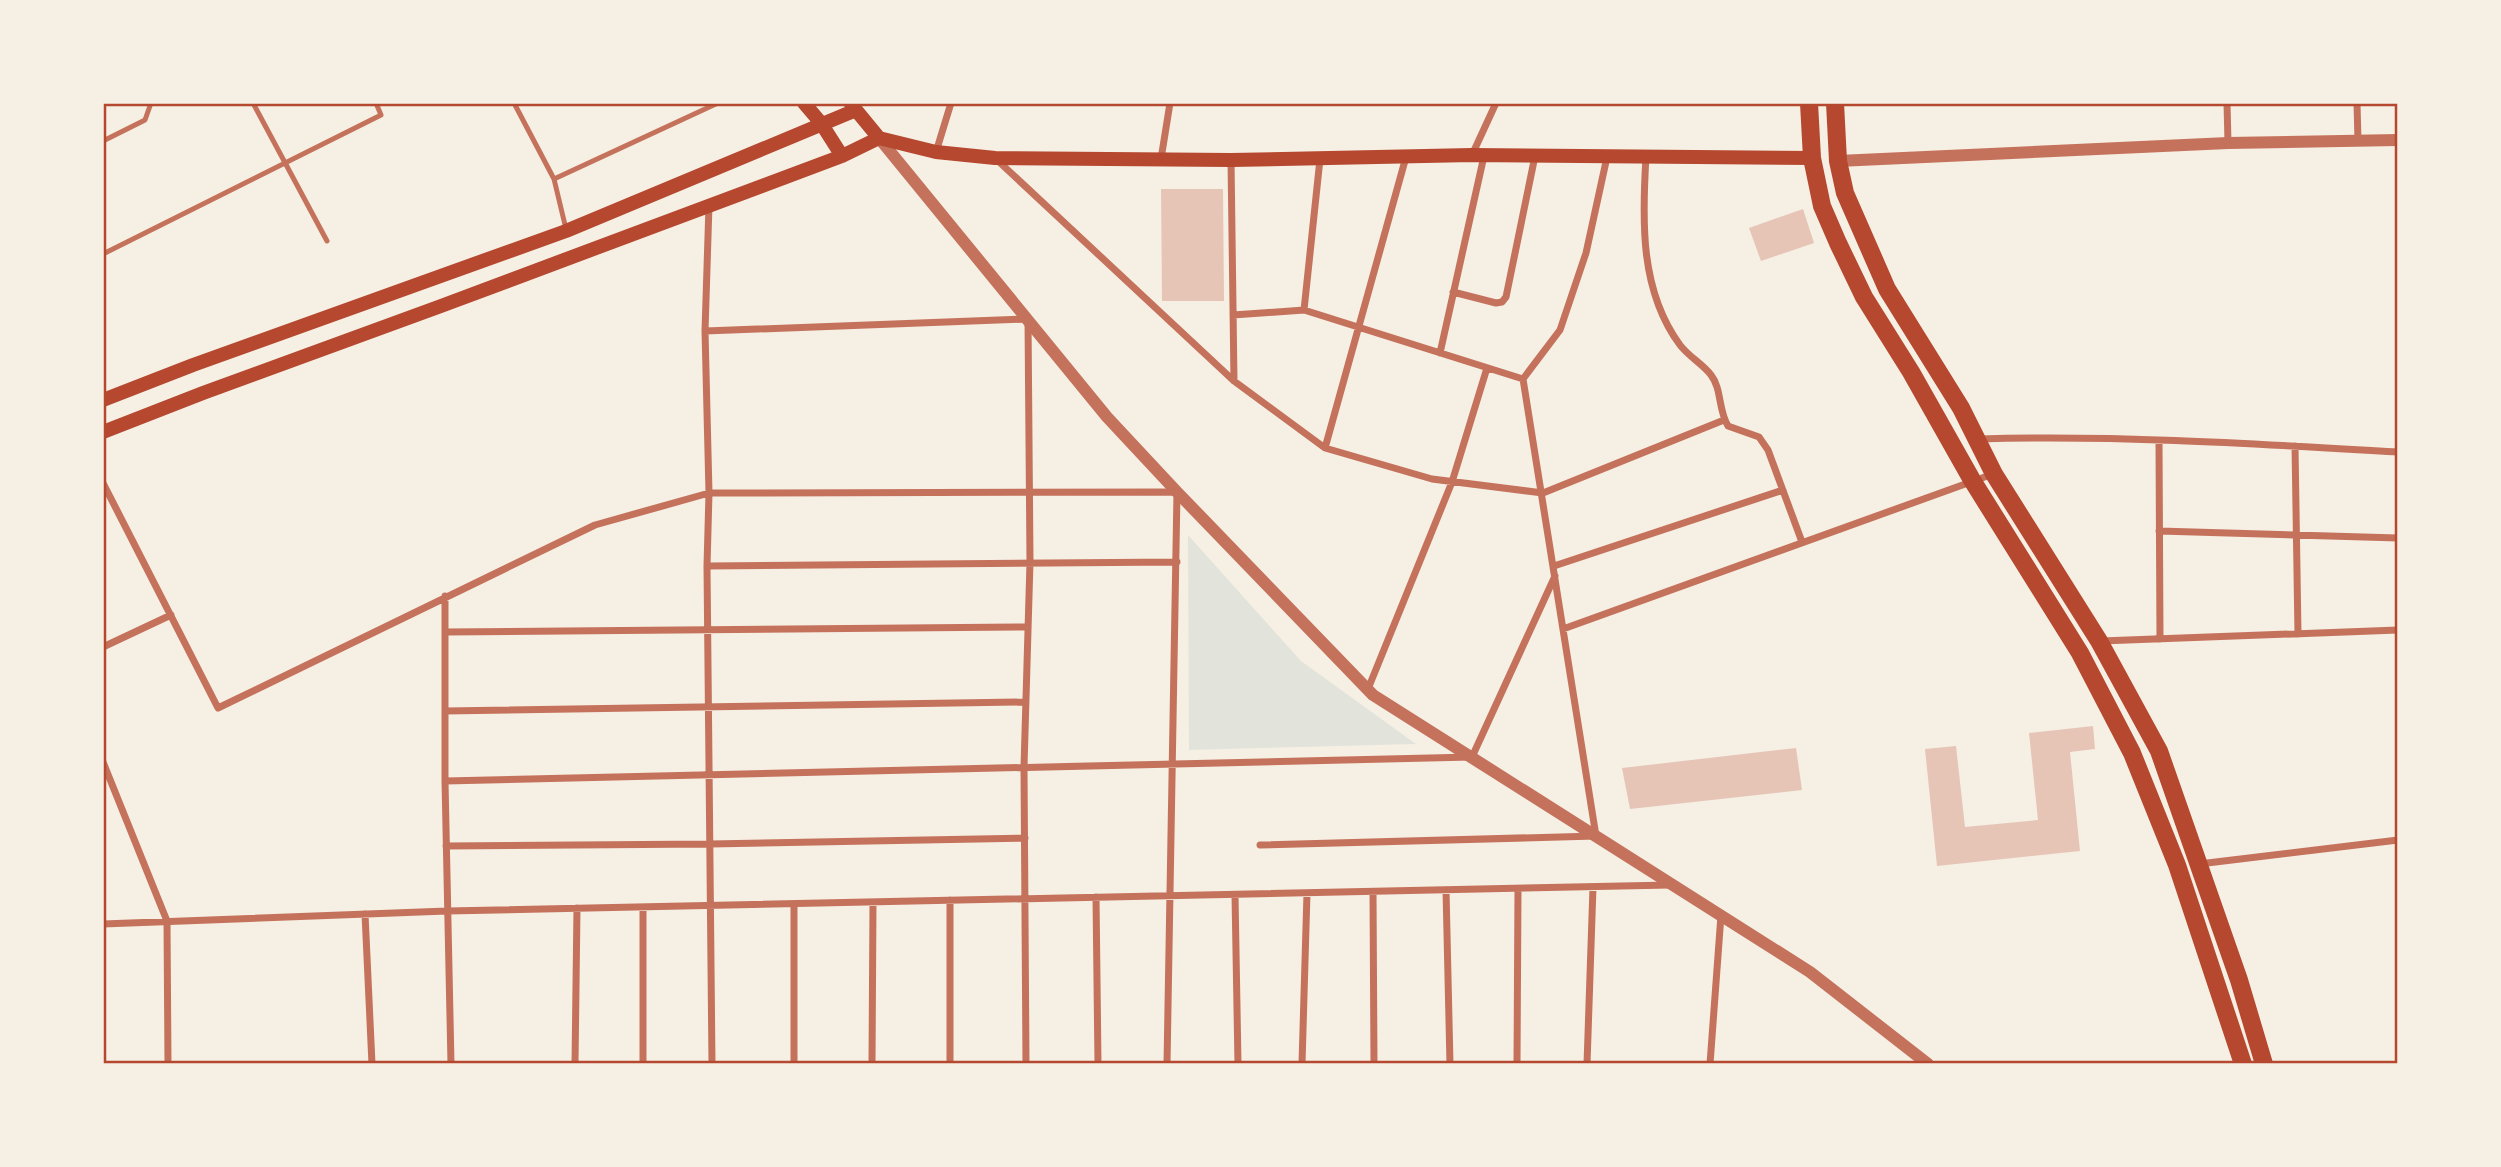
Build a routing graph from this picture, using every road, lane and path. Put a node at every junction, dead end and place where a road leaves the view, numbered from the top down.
1 (152, 103) edge
2 (253, 103) edge
3 (376, 103) edge
4 (514, 103) edge
5 (718, 103) edge
6 (804, 103) edge
7 (951, 103) edge
8 (1170, 103) edge
9 (1496, 103) edge
10 (1809, 103) edge
11 (1835, 103) edge
12 (2227, 103) edge
13 (2357, 103) edge
14 (853, 106) edge
15 (821, 123) junction
16 (879, 138) junction
17 (2398, 140) edge
18 (103, 141) edge
19 (2358, 141) junction
20 (2228, 143) junction
21 (936, 152) junction
22 (1478, 155) junction
23 (1535, 155) junction
24 (842, 156) junction
25 (1406, 156) junction
26 (1607, 156) junction
27 (1646, 157) junction
28 (996, 158) junction
29 (1812, 158) junction
30 (1161, 159) junction
31 (1320, 159) junction
32 (1231, 160) junction
33 (1838, 161) junction
34 (285, 163) junction
35 (554, 179) junction
36 (709, 204) junction
37 (566, 231) junction
38 (327, 240) dead end
39 (103, 254) edge
40 (1453, 292) junction
41 (1304, 310) junction
42 (1233, 315) junction
43 (1028, 319) junction
44 (1359, 327) junction
45 (705, 331) junction
46 (1440, 353) junction
47 (1487, 368) junction
48 (1524, 379) junction
49 (1234, 381) junction
50 (103, 400) edge
51 (1724, 420) junction
52 (103, 432) edge
53 (1976, 439) junction
54 (2159, 441) junction
55 (2295, 446) junction
56 (1325, 448) junction
57 (2398, 452) edge
58 (1994, 474) junction
59 (1972, 480) junction
60 (1452, 482) junction
61 (103, 483) edge
62 (1783, 490) junction
63 (1177, 492) junction
64 (709, 493) junction
65 (1029, 493) junction
66 (1543, 493) junction
67 (2159, 531) junction
68 (2297, 535) junction
69 (2398, 538) edge
70 (1802, 542) junction
71 (1030, 562) junction
72 (1178, 562) junction
73 (707, 566) junction
74 (1554, 566) junction
75 (1555, 576) junction
76 (445, 596) junction
77 (171, 615) junction
78 (1028, 626) junction
79 (708, 629) junction
80 (1563, 629) junction
81 (2398, 630) edge
82 (446, 632) junction
83 (2298, 634) junction
84 (2160, 639) junction
85 (2099, 641) junction
86 (103, 647) edge
87 (1368, 689) junction
88 (1026, 702) junction
89 (709, 707) junction
90 (445, 711) junction
91 (1472, 757) junction
92 (103, 762) edge
93 (1173, 764) junction
94 (1024, 767) junction
95 (709, 775) junction
96 (445, 781) junction
97 (1596, 836) junction
98 (1025, 838) junction
99 (2398, 839) edge
100 (710, 844) junction
101 (1260, 845) dead end
102 (446, 846) junction
103 (2199, 864) junction
104 (1674, 885) junction
105 (1593, 887) junction
106 (1518, 889) junction
107 (1446, 890) junction
108 (1373, 892) junction
109 (1307, 893) junction
110 (1235, 895) junction
111 (1171, 896) junction
112 (1096, 897) junction
113 (1025, 899) junction
114 (950, 900) junction
115 (873, 902) junction
116 (794, 904) junction
117 (710, 905) junction
118 (643, 907) junction
119 (577, 908) junction
120 (447, 911) junction
121 (365, 914) junction
122 (1721, 915) junction
123 (167, 922) junction
124 (103, 923) edge
125 (168, 1064) edge
126 (372, 1064) edge
127 (451, 1064) edge
128 (575, 1064) edge
129 (643, 1064) edge
130 (712, 1064) edge
131 (794, 1064) edge
132 (872, 1064) edge
133 (950, 1064) edge
134 (1026, 1064) edge
135 (1098, 1064) edge
136 (1167, 1064) edge
137 (1238, 1064) edge
138 (1302, 1064) edge
139 (1374, 1064) edge
140 (1450, 1064) edge
141 (1517, 1064) edge
142 (1587, 1064) edge
143 (1710, 1064) edge
144 (1928, 1064) edge
145 (2243, 1064) edge
146 (2264, 1064) edge

1 - 18 lane
2 - 34 lane
3 - 34 lane
4 - 35 lane
5 - 35 lane
6 - 15 main road
7 - 21 street
8 - 30 street
9 - 22 street
10 - 29 main road
11 - 33 main road
12 - 20 street
13 - 19 street
14 - 15 main road
14 - 16 main road
15 - 24 main road
15 - 37 main road
16 - 21 main road
16 - 24 main road
16 - 43 street
17 - 19 street
19 - 20 street
20 - 33 street
21 - 28 main road
22 - 23 main road
22 - 25 main road
22 - 40 street
23 - 26 main road
23 - 40 street
24 - 36 main road
25 - 31 main road
25 - 44 street
26 - 27 main road
26 - 48 street
27 - 29 main road
27 - 51 street
28 - 30 main road
28 - 49 street
29 - 59 main road
30 - 32 main road
31 - 32 main road
31 - 41 street
32 - 42 street
33 - 53 main road
34 - 38 lane
34 - 39 lane
35 - 37 lane
36 - 45 street
36 - 52 main road
37 - 50 main road
40 - 46 street
41 - 42 street
41 - 44 street
42 - 49 street
43 - 45 street
43 - 63 street
43 - 65 street
44 - 46 street
44 - 56 street
45 - 64 street
46 - 47 street
47 - 48 street
47 - 60 street
48 - 66 street
49 - 56 street
51 - 62 street
51 - 66 street
53 - 54 street
53 - 58 main road
54 - 55 street
54 - 67 street
55 - 57 street
55 - 68 street
56 - 60 street
58 - 59 street
58 - 85 main road
59 - 70 street
59 - 145 main road
60 - 66 street
60 - 87 street
61 - 77 street
62 - 70 street
62 - 74 street
63 - 65 street
63 - 72 street
63 - 87 street
64 - 65 street
64 - 73 street
64 - 76 street
65 - 71 street
66 - 74 street
67 - 68 street
67 - 84 street
68 - 69 street
68 - 83 street
70 - 80 street
71 - 72 street
71 - 73 street
71 - 78 street
72 - 93 street
73 - 79 street
74 - 75 street
75 - 80 street
75 - 91 street
76 - 77 street
76 - 82 street
77 - 86 street
78 - 79 street
78 - 88 street
79 - 82 street
79 - 89 street
80 - 97 street
81 - 83 street
82 - 90 street
83 - 84 street
84 - 85 street
85 - 103 main road
87 - 91 street
88 - 89 street
88 - 94 street
89 - 90 street
89 - 95 street
90 - 96 street
91 - 93 street
91 - 97 street
92 - 123 street
93 - 94 street
93 - 111 street
94 - 95 street
94 - 98 street
95 - 96 street
95 - 100 street
96 - 102 street
97 - 101 street
97 - 104 street
98 - 100 street
98 - 113 street
99 - 103 street
100 - 102 street
100 - 117 street
102 - 120 street
103 - 146 main road
104 - 105 street
104 - 122 street
105 - 106 street
105 - 142 street
106 - 107 street
106 - 141 street
107 - 108 street
107 - 140 street
108 - 109 street
108 - 139 street
109 - 110 street
109 - 138 street
110 - 111 street
110 - 137 street
111 - 112 street
111 - 136 street
112 - 113 street
112 - 135 street
113 - 114 street
113 - 134 street
114 - 115 street
114 - 133 street
115 - 116 street
115 - 132 street
116 - 117 street
116 - 131 street
117 - 118 street
117 - 130 street
118 - 119 street
118 - 129 street
119 - 120 street
119 - 128 street
120 - 121 street
120 - 127 street
121 - 123 street
121 - 126 street
122 - 143 street
122 - 144 street
123 - 124 street
123 - 125 street

